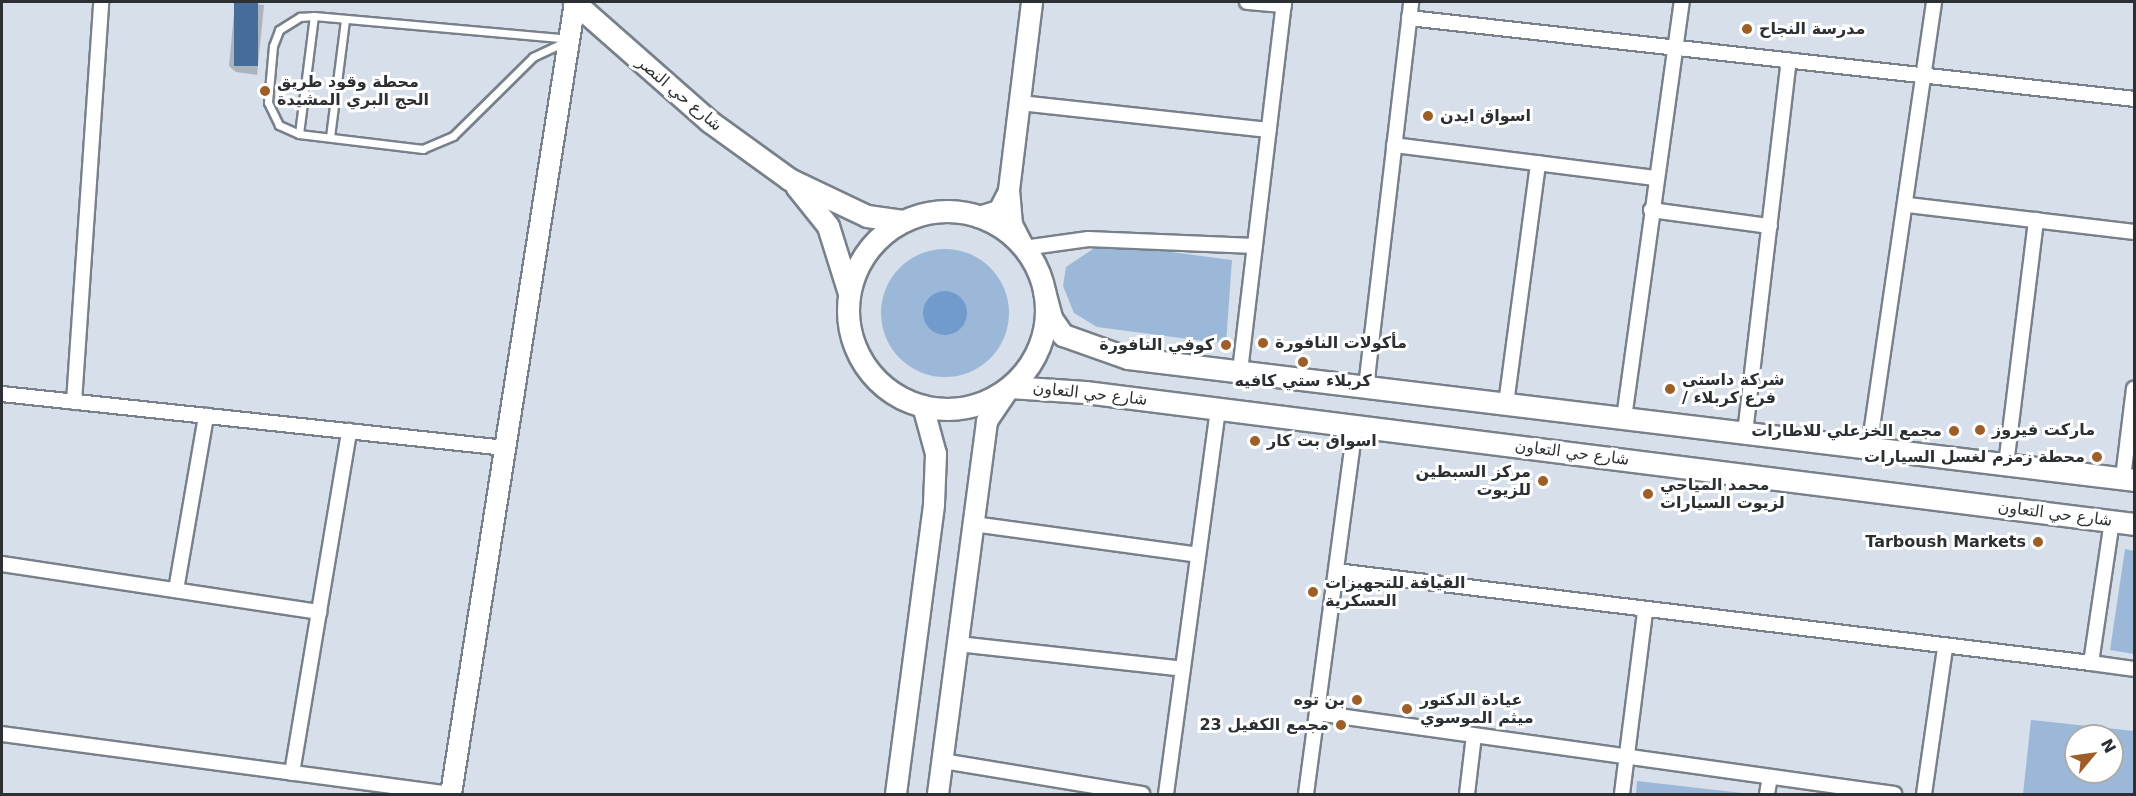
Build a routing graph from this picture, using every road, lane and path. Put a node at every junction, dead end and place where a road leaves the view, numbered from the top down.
1 (101, 2) edge
2 (575, 2) edge
3 (1032, 2) edge
4 (1247, 2) edge
5 (1411, 2) edge
6 (1682, 2) edge
7 (1934, 2) edge
8 (1284, 3) edge
9 (314, 16) junction
10 (1409, 18) junction
11 (345, 20) junction
12 (571, 39) junction
13 (1675, 48) junction
14 (1789, 61) junction
15 (1924, 76) junction
16 (2134, 99) edge
17 (1020, 103) junction
18 (1269, 130) junction
19 (299, 134) junction
20 (330, 137) junction
21 (1394, 145) junction
22 (1538, 163) junction
23 (1656, 178) junction
24 (789, 179) junction
25 (1009, 190) junction
26 (1908, 205) junction
27 (1651, 210) junction
28 (979, 217) junction
29 (2036, 220) junction
30 (903, 222) junction
31 (1770, 226) junction
32 (2134, 232) edge
33 (1255, 246) junction
34 (1024, 248) junction
35 (1044, 291) junction
36 (850, 295) junction
37 (1240, 371) junction
38 (1010, 387) junction
39 (1366, 387) junction
40 (2134, 389) edge
41 (2, 394) edge
42 (74, 402) junction
43 (1506, 404) junction
44 (923, 406) junction
45 (1218, 409) junction
46 (206, 416) junction
47 (1624, 418) junction
48 (1355, 426) junction
49 (349, 431) junction
50 (1745, 433) junction
51 (506, 448) junction
52 (1869, 448) junction
53 (2006, 465) junction
54 (2129, 479) edge
55 (2112, 521) junction
56 (973, 524) junction
57 (2134, 524) edge
58 (1198, 555) junction
59 (2, 564) edge
60 (1336, 572) junction
61 (176, 590) junction
62 (1645, 611) junction
63 (319, 612) junction
64 (958, 644) junction
65 (1945, 649) junction
66 (2091, 663) junction
67 (1183, 669) junction
68 (2134, 669) edge
69 (1317, 713) junction
70 (2, 734) edge
71 (1474, 735) junction
72 (1626, 757) junction
73 (943, 761) junction
74 (292, 773) junction
75 (1770, 777) junction
76 (451, 794) edge
77 (897, 795) edge
78 (938, 795) edge
79 (1142, 795) edge
80 (1166, 795) edge
81 (1306, 795) edge
82 (1467, 795) edge
83 (1622, 795) edge
84 (1767, 795) edge
85 (1894, 795) edge
86 (1924, 795) edge

1 - 42 street
2 - 12 main road
2 - 24 main road, شارع حي النصر
3 - 17 main road
4 - 8 street
5 - 10 street
6 - 13 street
7 - 15 street
8 - 18 street
9 - 11 lane
9 - 19 lane
9 - 19 lane
10 - 13 street
10 - 21 street
11 - 12 lane
11 - 20 lane
12 - 20 lane
12 - 51 main road
13 - 14 street
13 - 23 street
14 - 15 street
14 - 31 street
15 - 16 street
15 - 26 street
17 - 18 street
17 - 25 main road
18 - 33 street
19 - 20 lane
21 - 22 street
21 - 39 street
22 - 23 street
22 - 43 street
23 - 27 street
24 - 30 main road
24 - 36 main road
25 - 28 main road
25 - 34 main road
26 - 29 street
26 - 52 street
27 - 31 street
27 - 47 street
28 - 30 main road
28 - 34 main road
29 - 32 street
29 - 53 street
30 - 36 main road
31 - 50 street
33 - 34 street
33 - 37 street
34 - 35 main road
35 - 37 main road
35 - 38 main road
36 - 44 main road
37 - 39 main road
38 - 44 main road
38 - 45 main road, شارع حي التعاون
38 - 56 main road
39 - 43 main road
40 - 54 street
41 - 42 street
42 - 46 street
43 - 47 main road
44 - 77 main road
45 - 48 main road, شارع حي التعاون
45 - 58 street
46 - 49 street
46 - 61 street
47 - 50 main road
48 - 55 main road, شارع حي التعاون
48 - 60 street
49 - 51 street
49 - 63 street
50 - 52 main road
51 - 76 main road
52 - 53 main road
53 - 54 main road
55 - 57 main road, شارع حي التعاون
55 - 66 street
56 - 58 street
56 - 64 main road
58 - 67 street
59 - 61 street
60 - 62 street
60 - 69 street
61 - 63 street
62 - 65 street
62 - 72 street
63 - 74 street
64 - 67 street
64 - 73 main road
65 - 66 street
65 - 86 street
66 - 68 street
67 - 80 street
69 - 71 street
69 - 81 street
70 - 74 street
71 - 72 street
71 - 82 street
72 - 75 street
72 - 83 street
73 - 78 main road
73 - 79 street
74 - 76 street
75 - 84 street
75 - 85 street

